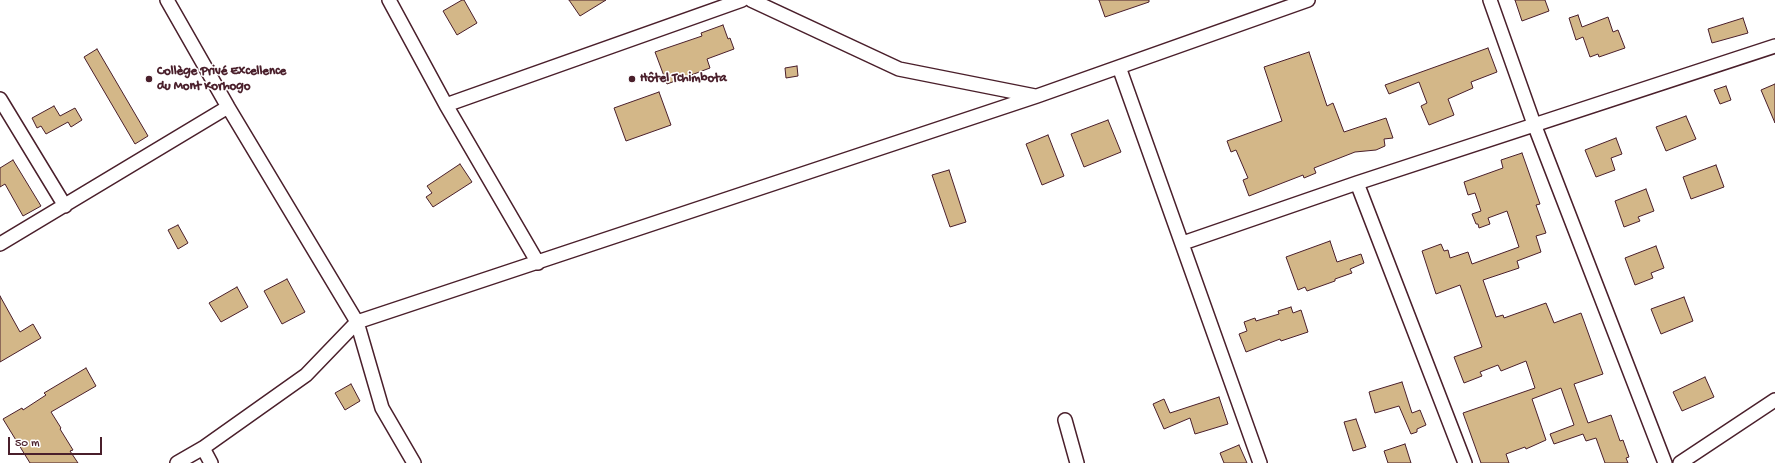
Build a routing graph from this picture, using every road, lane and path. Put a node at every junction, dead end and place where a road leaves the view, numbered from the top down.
1 (167, 0) edge
2 (388, 0) edge
3 (742, 0) edge
4 (751, 0) edge
5 (1308, 0) edge
6 (1490, 0) edge
7 (1775, 46) edge
8 (1119, 67) junction
9 (1037, 96) junction
10 (0, 99) edge
11 (446, 105) junction
12 (228, 107) junction
13 (1534, 124) junction
14 (1357, 182) junction
15 (65, 206) junction
16 (1183, 243) junction
17 (0, 244) edge
18 (538, 263) junction
19 (357, 322) junction
20 (1775, 400) edge
21 (1065, 420) dead end
22 (203, 448) junction
23 (178, 463) edge
24 (211, 463) edge
25 (414, 463) edge
26 (1077, 463) edge
27 (1260, 463) edge
28 (1465, 463) edge
29 (1665, 463) edge
30 (1680, 463) edge

1 - 12 street
2 - 11 street
3 - 11 street
4 - 9 street
5 - 8 street
6 - 13 street
7 - 13 street
8 - 9 street
8 - 16 street
9 - 18 street
10 - 15 street
11 - 18 street
12 - 15 street
12 - 19 street
13 - 14 street
13 - 29 street
14 - 16 street
14 - 28 street
15 - 17 street
16 - 27 street
18 - 19 street
19 - 22 street
19 - 25 street
20 - 30 street
21 - 26 street
22 - 23 street
22 - 24 street

